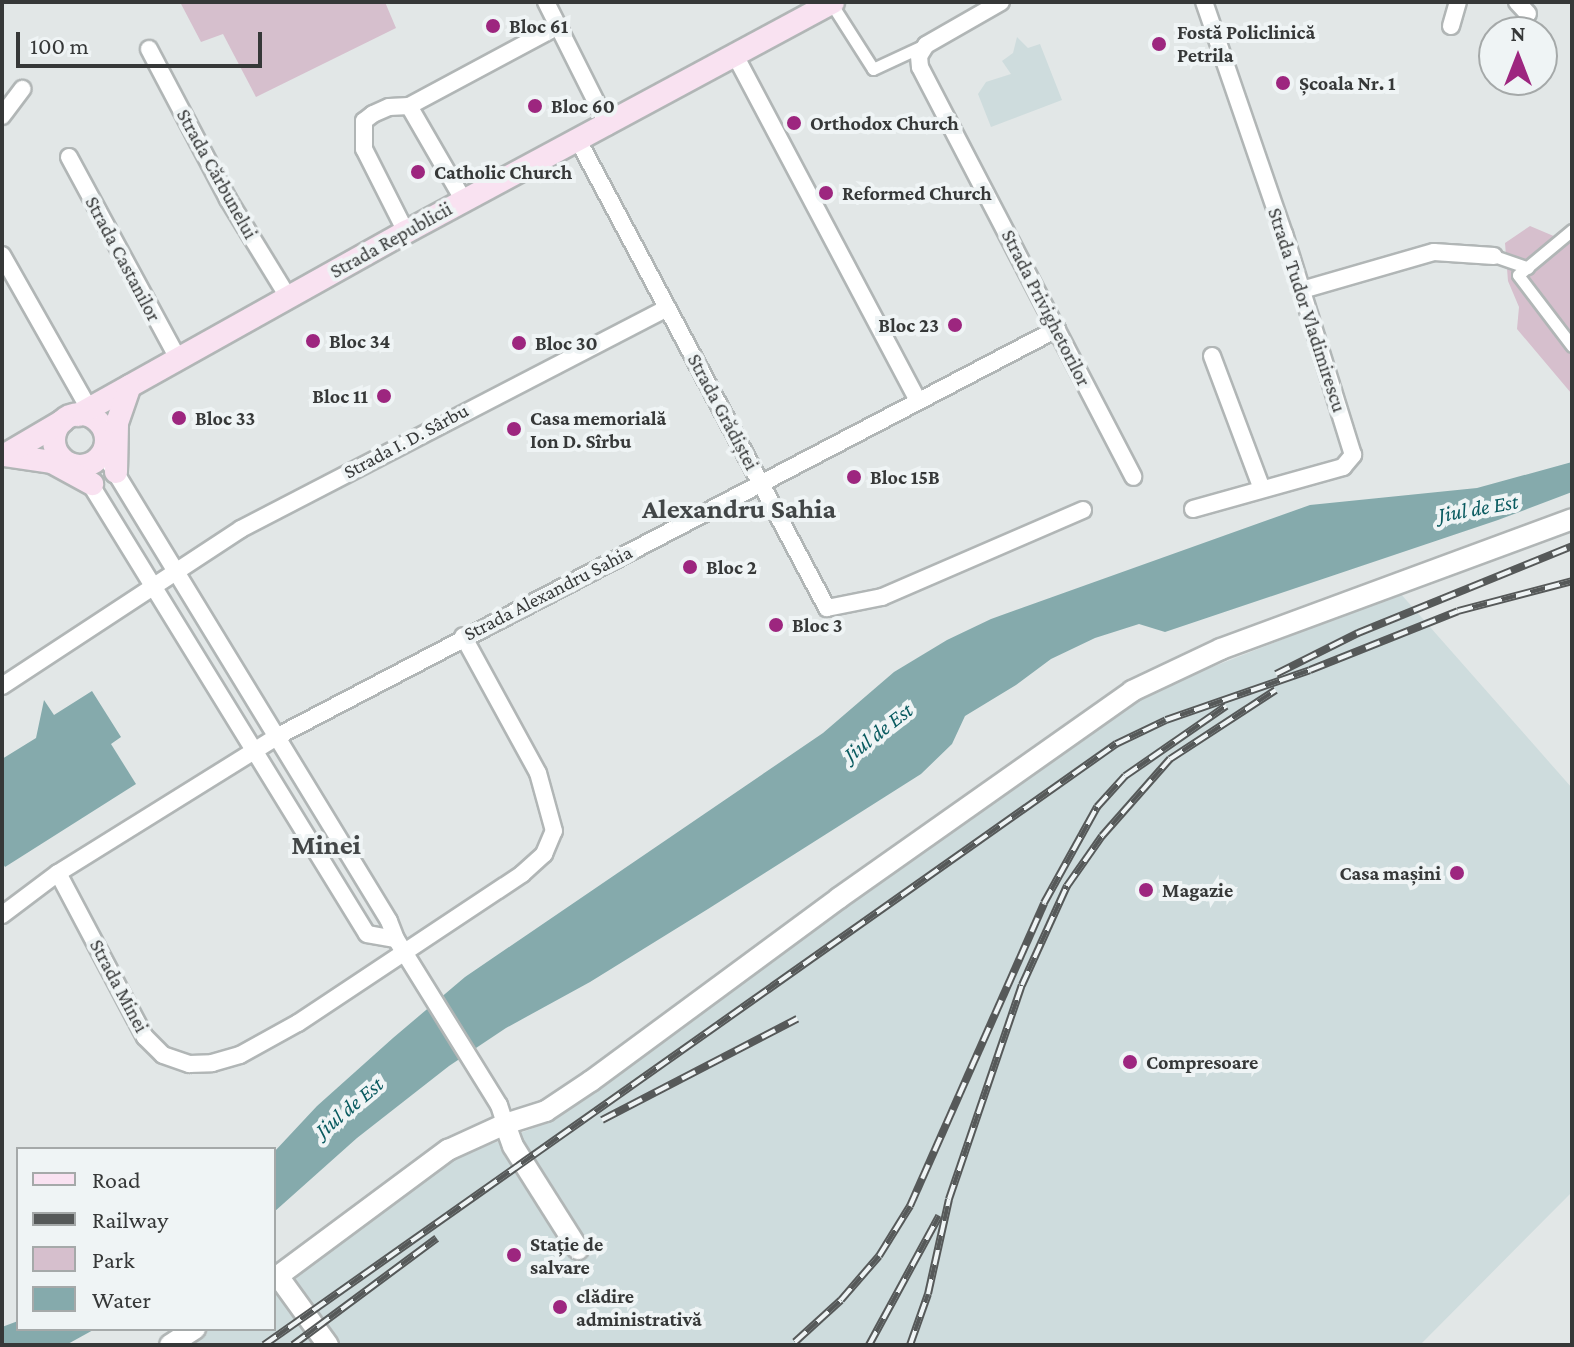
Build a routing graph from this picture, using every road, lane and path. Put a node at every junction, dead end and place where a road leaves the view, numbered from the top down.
1 (546, 2) edge
2 (1001, 2) edge
3 (1204, 2) edge
4 (1458, 2) edge
5 (832, 3) edge
6 (558, 26) junction
7 (1451, 26) dead end
8 (926, 45) junction
9 (149, 49) dead end
10 (736, 57) junction
11 (22, 89) dead end
12 (409, 106) junction
13 (2, 116) edge
14 (608, 126) junction
15 (579, 142) junction
16 (69, 157) dead end
17 (464, 201) junction
18 (1572, 230) edge
19 (406, 232) junction
20 (1567, 240) edge
21 (2, 255) edge
22 (1494, 256) joint
23 (1528, 268) junction
24 (1302, 290) junction
25 (288, 297) junction
26 (667, 308) junction
27 (1057, 329) junction
28 (1572, 346) edge
29 (1212, 356) dead end
30 (178, 359) junction
31 (130, 386) junction
32 (918, 401) junction
33 (77, 415) junction
34 (103, 452) junction
35 (4, 456) edge
36 (116, 472) junction
37 (85, 475) junction
38 (1133, 477) dead end
39 (761, 485) junction
40 (1262, 489) junction
41 (1193, 509) dead end
42 (1083, 510) dead end
43 (1572, 519) edge
44 (175, 569) junction
45 (152, 586) junction
46 (463, 636) junction
47 (2, 686) edge
48 (278, 736) junction
49 (253, 750) junction
50 (58, 873) junction
51 (2, 915) edge
52 (401, 945) junction
53 (502, 1114) junction
54 (578, 1249) dead end
55 (276, 1277) edge
56 (192, 1331) edge
57 (170, 1345) edge
58 (328, 1345) edge

1 - 6 street
2 - 8 street
3 - 24 street, Strada Tudor Vladimirescu
4 - 7 street
5 - 8 street
5 - 10 main road, Strada Republicii
6 - 12 street
6 - 14 street
8 - 27 street, Strada Privighetorilor
9 - 25 street, Strada Cărbunelui
10 - 14 main road, Strada Republicii
10 - 32 street
11 - 13 street
12 - 17 street
12 - 19 street
14 - 15 main road, Strada Republicii
15 - 17 main road, Strada Republicii
15 - 26 street, Strada Grădiștei
16 - 30 street, Strada Castanilor
17 - 19 main road, Strada Republicii
18 - 20 street
19 - 25 main road, Strada Republicii
20 - 23 street
21 - 33 street
22 - 23 street
22 - 24 street
23 - 28 street
24 - 40 street, Strada Tudor Vladimirescu
25 - 30 main road, Strada Republicii
26 - 39 street, Strada Grădiștei
26 - 44 street, Strada I. D. Sârbu
27 - 32 street, Strada Alexandru Sahia
27 - 38 street, Strada Privighetorilor
29 - 40 street
30 - 31 main road, Strada Republicii
31 - 33 main road, Strada Republicii
31 - 36 main road
32 - 39 street, Strada Alexandru Sahia
33 - 34 main road
33 - 35 main road, Strada Republicii
33 - 37 main road
34 - 36 street
34 - 37 main road
35 - 37 main road
36 - 44 street
37 - 45 street
39 - 42 street, Strada Grădiștei
39 - 46 street, Strada Alexandru Sahia
40 - 41 street, Strada Tudor Vladimirescu
43 - 53 street
44 - 45 street, Strada I. D. Sârbu
44 - 48 street
45 - 47 street
45 - 49 street
46 - 48 street, Strada Alexandru Sahia
46 - 52 street, Strada Minei
48 - 49 street, Strada Alexandru Sahia
48 - 52 street
49 - 50 street
49 - 52 street
50 - 51 street
50 - 52 street, Strada Minei
52 - 53 street
53 - 54 street
53 - 55 street
55 - 58 street
56 - 57 street

